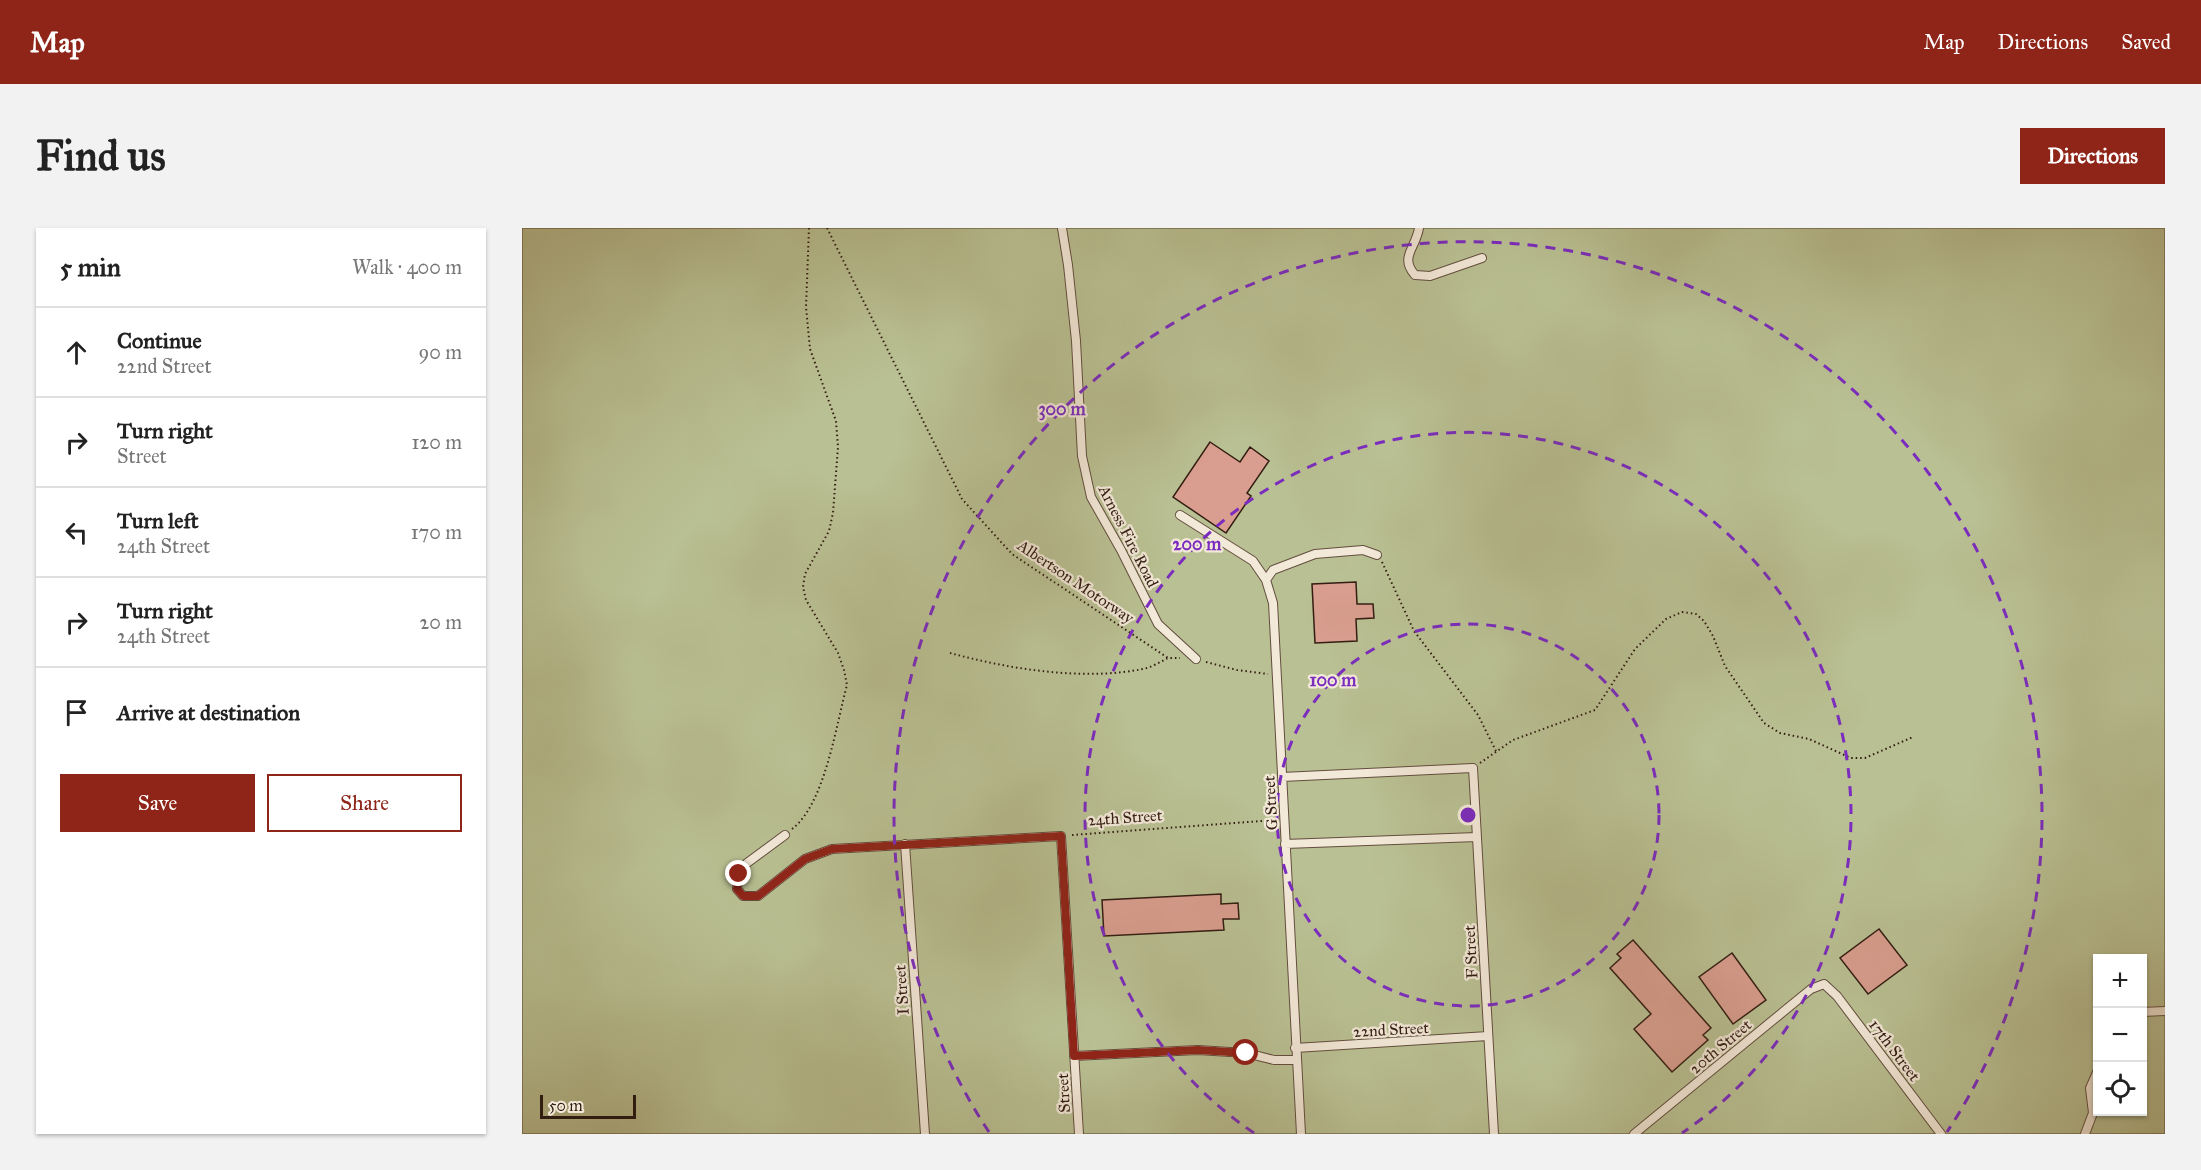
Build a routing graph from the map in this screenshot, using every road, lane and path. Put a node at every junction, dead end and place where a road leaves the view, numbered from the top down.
1 (809, 228) edge
2 (827, 228) edge
3 (1062, 228) edge
4 (1419, 228) edge
5 (1482, 258) dead end
6 (1180, 515) dead end
7 (1377, 555) joint
8 (1266, 580) junction
9 (950, 653) dead end
10 (1168, 658) junction
11 (1196, 659) junction
12 (1276, 675) junction
13 (1913, 737) dead end
14 (1496, 752) junction
15 (1473, 768) junction
16 (1282, 777) junction
17 (1284, 819) junction
18 (784, 835) joint
19 (1061, 836) junction
20 (1477, 837) junction
21 (904, 844) junction
22 (1285, 844) junction
23 (1824, 984) joint
24 (2165, 1011) edge
25 (2147, 1012) edge
26 (1488, 1036) junction
27 (1295, 1048) junction
28 (1074, 1056) junction
29 (1296, 1060) junction
30 (2093, 1080) edge
31 (2093, 1113) edge
32 (2093, 1113) edge
33 (925, 1134) edge
34 (1079, 1134) edge
35 (1301, 1134) edge
36 (1494, 1134) edge
37 (1635, 1134) edge
38 (1941, 1134) edge
39 (2085, 1134) edge

1 - 18 path
2 - 10 path, Albertson Motorway
3 - 11 lane, Arness Fire Road
4 - 5 lane
6 - 8 lane, G Street
7 - 8 lane
7 - 14 path
8 - 12 lane, G Street
9 - 10 path
10 - 11 path
11 - 12 path
12 - 16 lane, G Street
13 - 14 path
14 - 15 path
15 - 16 lane
15 - 20 lane, F Street
16 - 17 lane, G Street
17 - 19 path, 24th Street
17 - 22 lane, G Street
18 - 21 lane
19 - 21 lane
19 - 28 lane, Street
20 - 22 lane
20 - 26 lane, F Street
21 - 33 lane, I Street
22 - 27 lane, G Street
23 - 37 lane, 20th Street
23 - 38 lane, 17th Street
24 - 25 lane
26 - 27 lane, 22nd Street
26 - 36 lane, F Street
27 - 29 lane, G Street
28 - 29 lane
28 - 34 lane, Street
29 - 35 lane, G Street
30 - 32 lane
31 - 39 lane

